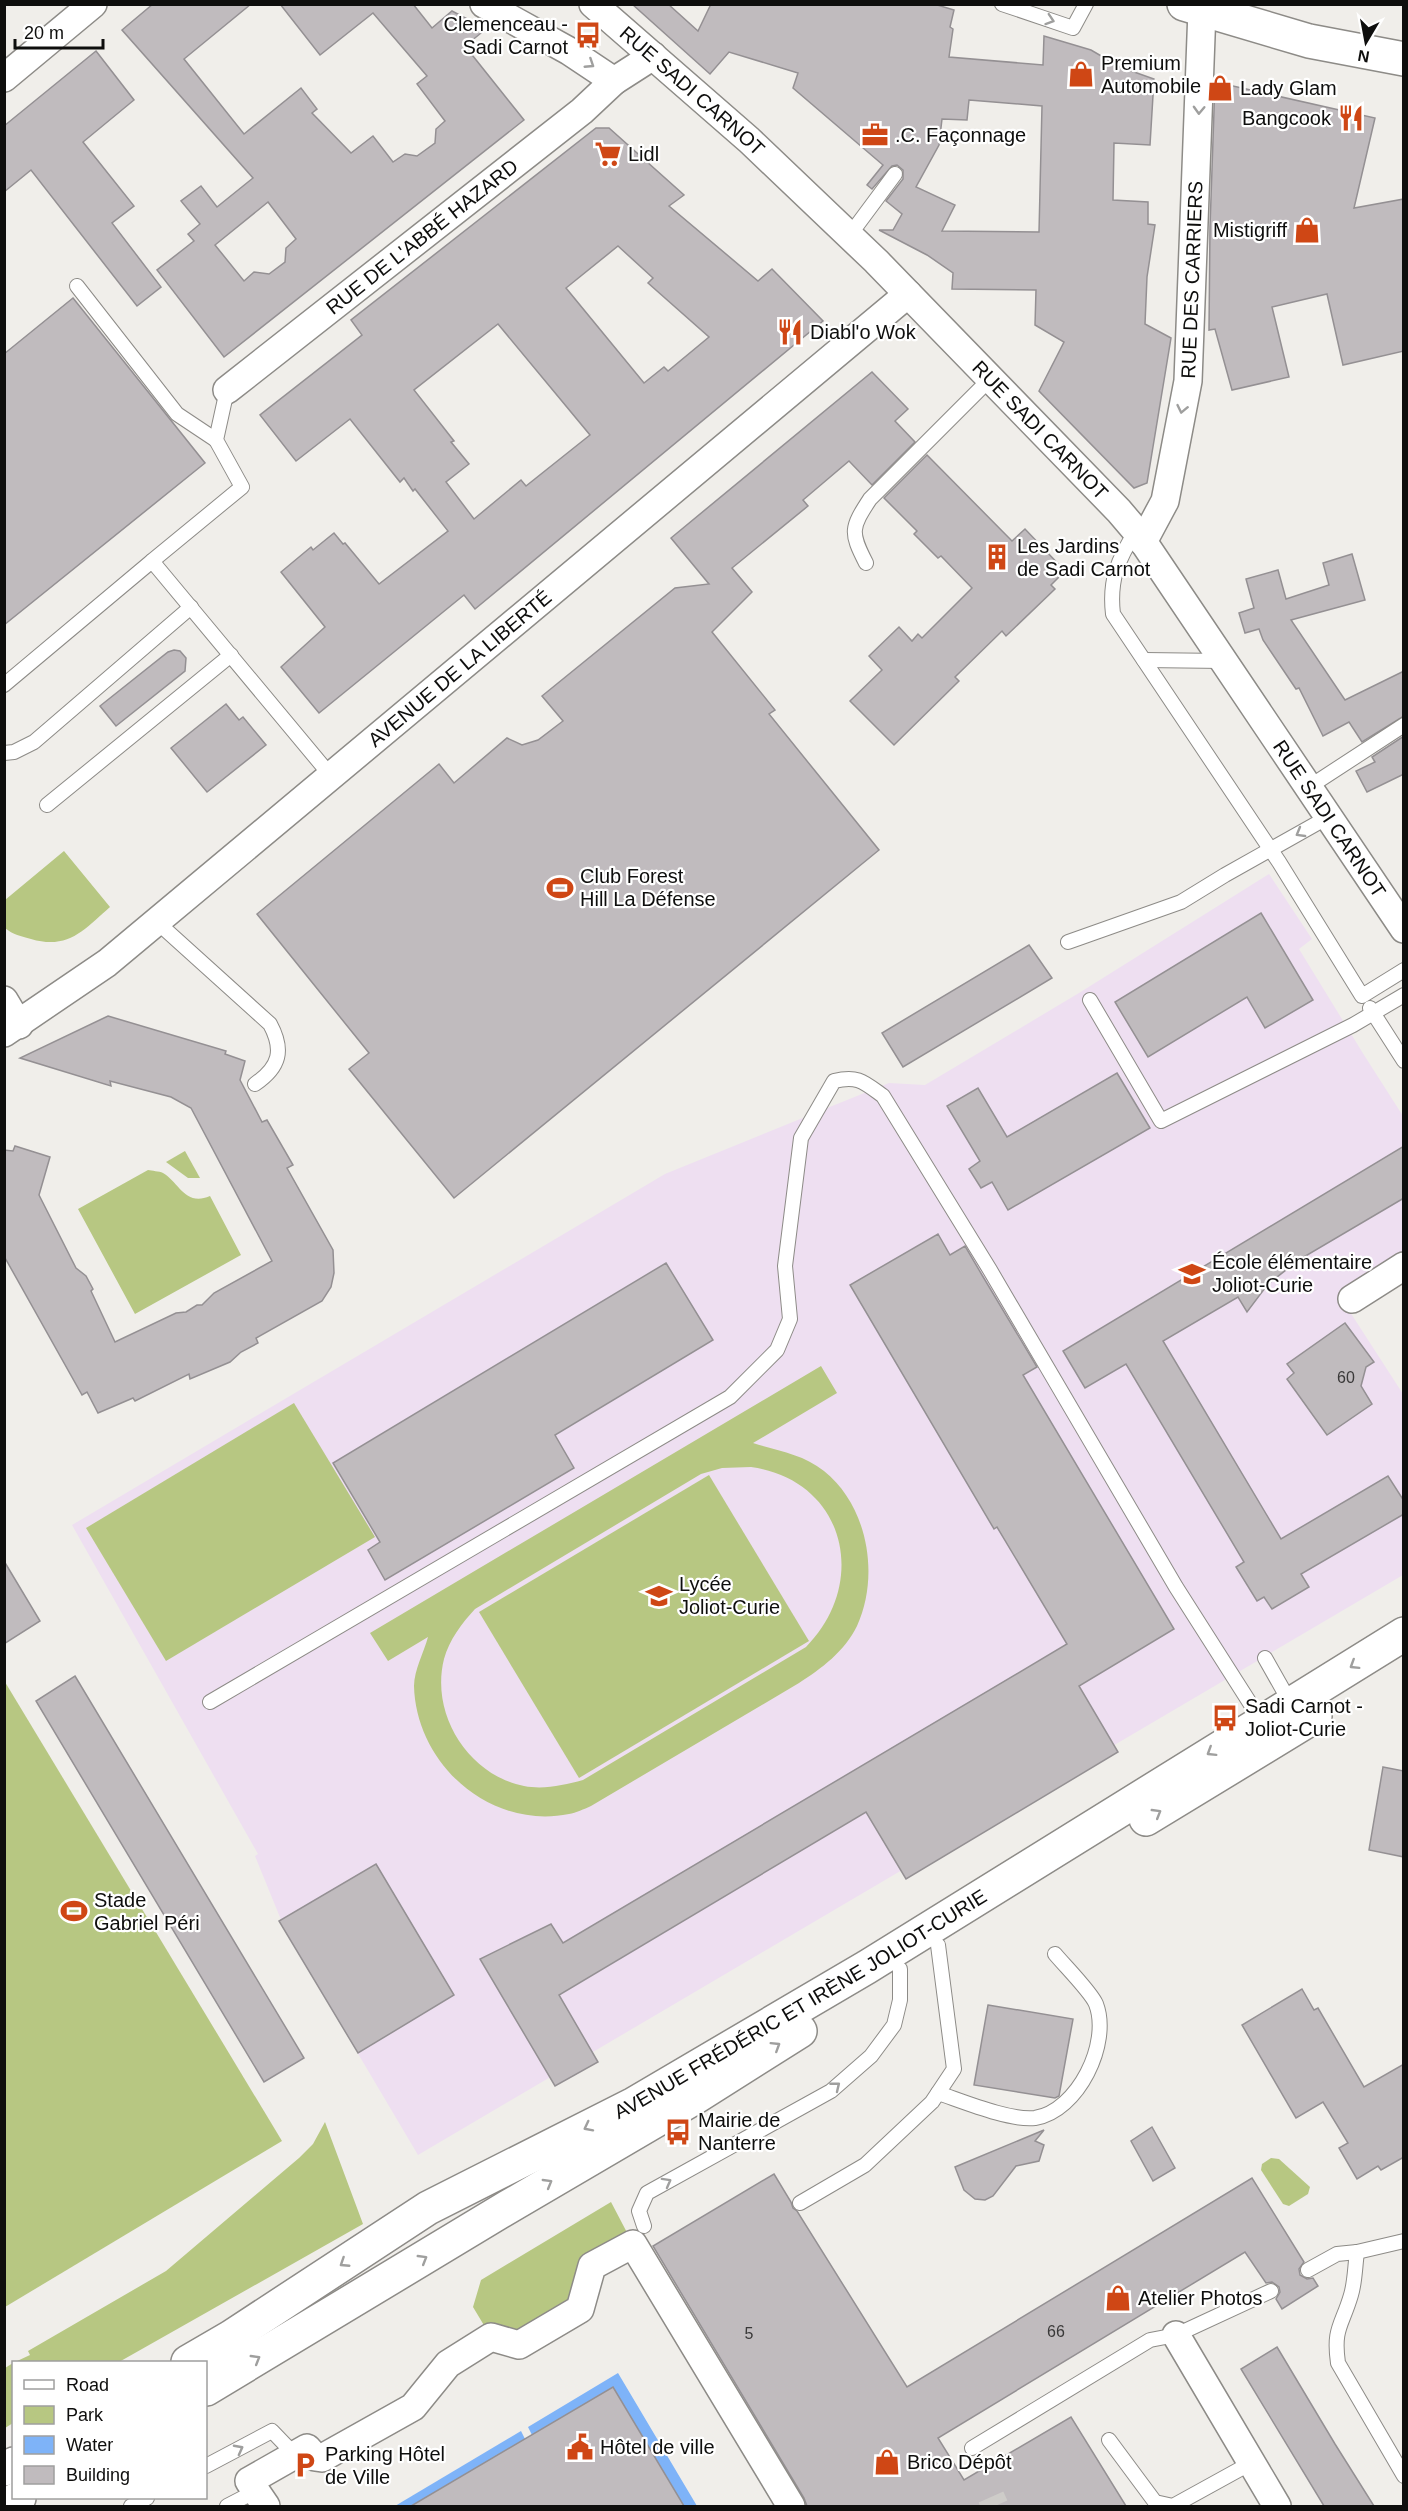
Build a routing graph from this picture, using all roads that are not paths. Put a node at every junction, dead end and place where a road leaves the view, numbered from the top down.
1 (93, 4) edge
2 (484, 4) edge
3 (593, 4) edge
4 (1002, 4) edge
5 (1086, 4) edge
6 (1193, 7) edge
7 (1309, 41) junction
8 (652, 56) junction
9 (1404, 59) edge
10 (4, 78) edge
11 (614, 81) junction
12 (1404, 82) edge
13 (895, 174) dead end
14 (849, 236) junction
15 (77, 286) dead end
16 (908, 294) junction
17 (990, 379) junction
18 (227, 390) joint
19 (216, 440) junction
20 (1139, 536) junction
21 (152, 561) junction
22 (866, 563) dead end
23 (191, 607) junction
24 (231, 655) junction
25 (1144, 660) junction
26 (1224, 661) junction
27 (4, 685) edge
28 (1404, 725) edge
29 (4, 753) edge
30 (331, 776) junction
31 (1309, 787) junction
32 (47, 805) dead end
33 (1330, 816) junction
34 (1271, 850) junction
35 (157, 922) junction
36 (1404, 929) edge
37 (1068, 942) dead end
38 (1404, 970) edge
39 (1404, 995) edge
40 (1362, 996) junction
41 (4, 1000) edge
42 (1090, 1000) dead end
43 (1373, 1014) junction
44 (12, 1029) edge
45 (1404, 1061) edge
46 (255, 1084) dead end
47 (1404, 1266) edge
48 (1352, 1299) dead end
49 (1404, 1634) edge
50 (1265, 1658) dead end
51 (1404, 1661) edge
52 (210, 1702) dead end
53 (1292, 1704) junction
54 (1262, 1722) junction
55 (938, 1945) junction
56 (1055, 1954) dead end
57 (900, 1969) junction
58 (938, 2093) junction
59 (800, 2203) dead end
60 (644, 2226) dead end
61 (1404, 2241) edge
62 (1358, 2252) junction
63 (1308, 2270) dead end
64 (1271, 2291) dead end
65 (1176, 2336) junction
66 (190, 2361) edge
67 (207, 2388) edge
68 (1109, 2440) dead end
69 (972, 2448) dead end
70 (1251, 2463) junction
71 (305, 2464) dead end
72 (207, 2465) edge
73 (1404, 2476) edge
74 (145, 2499) edge
75 (261, 2499) edge
76 (131, 2506) edge
77 (227, 2506) edge
78 (791, 2506) edge
79 (1277, 2506) edge

1 - 10 street
2 -> 11 street
3 - 8 street, RUE SADI CARNOT
4 -> 5 lane
6 - 7 main road
6 -> 20 street, RUE DES CARRIERS
7 - 9 main road
7 - 12 main road
8 - 11 street, RUE DE L'ABBÉ HAZARD
8 - 14 street, RUE SADI CARNOT
11 - 18 street, RUE DE L'ABBÉ HAZARD
13 - 14 lane
14 - 16 street, RUE SADI CARNOT
15 - 19 lane
16 - 17 street, RUE SADI CARNOT
16 - 30 street, AVENUE DE LA LIBERTÉ
17 - 20 street, RUE SADI CARNOT
17 - 22 lane
18 - 19 lane
19 - 21 lane
20 - 25 lane
20 - 26 street, RUE SADI CARNOT
21 - 23 lane
21 - 27 lane
23 - 24 lane
23 - 29 lane
24 - 30 lane
24 - 32 lane
25 - 26 lane
25 - 34 lane
26 - 31 street, RUE SADI CARNOT
28 - 31 lane
30 - 35 street, AVENUE DE LA LIBERTÉ
31 - 33 street, RUE SADI CARNOT
33 -> 34 lane
33 - 36 street, RUE SADI CARNOT
34 - 37 lane
34 - 40 lane
35 - 44 street, AVENUE DE LA LIBERTÉ
35 - 46 lane
38 - 40 lane
39 - 43 lane
40 - 43 lane
41 - 44 street
42 - 43 lane
43 - 45 lane
47 - 48 street
49 -> 53 main road, AVENUE FRÉDÉRIC ET IRÈNE JOLIOT-CURIE
50 - 53 lane
55 -> 51 main road, AVENUE FRÉDÉRIC ET IRÈNE JOLIOT-CURIE
52 - 54 lane
53 - 54 main road, AVENUE FRÉDÉRIC ET IRÈNE JOLIOT-CURIE
54 -> 66 main road, AVENUE FRÉDÉRIC ET IRÈNE JOLIOT-CURIE
55 - 57 main road, AVENUE FRÉDÉRIC ET IRÈNE JOLIOT-CURIE
55 - 58 lane
56 - 58 lane
60 -> 57 lane
67 -> 57 main road, AVENUE FRÉDÉRIC ET IRÈNE JOLIOT-CURIE
58 - 59 lane
61 - 62 lane
62 - 63 lane
62 - 73 lane
64 - 65 lane
65 - 69 lane
65 - 70 street
68 - 70 lane
70 - 79 street
72 -> 71 lane
74 - 76 lane
75 - 77 lane
75 - 78 street

